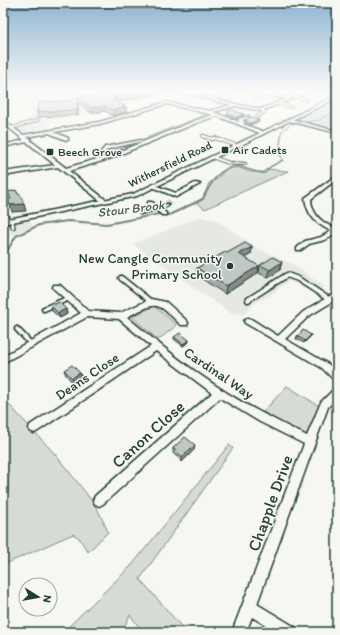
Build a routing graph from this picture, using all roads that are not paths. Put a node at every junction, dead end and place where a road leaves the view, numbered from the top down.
1 (3, 121) edge
2 (36, 121) edge
3 (108, 121) edge
4 (199, 121) edge
5 (234, 121) edge
6 (293, 121) joint
7 (241, 123) junction
8 (249, 124) edge
9 (12, 128) junction
10 (49, 131) junction
11 (261, 132) junction
12 (337, 132) edge
13 (22, 136) junction
14 (203, 136) dead end
15 (66, 139) dead end
16 (29, 140) junction
17 (148, 142) junction
18 (235, 145) junction
19 (3, 146) edge
20 (212, 157) junction
21 (107, 158) junction
22 (245, 164) dead end
23 (60, 165) junction
24 (66, 170) junction
25 (3, 174) edge
26 (337, 177) edge
27 (197, 184) dead end
28 (155, 187) junction
29 (176, 195) junction
30 (104, 201) junction
31 (150, 203) dead end
32 (157, 208) junction
33 (142, 213) dead end
34 (164, 214) dead end
35 (9, 221) edge
36 (336, 232) edge
37 (299, 249) dead end
38 (121, 278) dead end
39 (57, 287) dead end
40 (69, 298) junction
41 (333, 298) joint
42 (248, 300) dead end
43 (151, 302) junction
44 (44, 309) dead end
45 (86, 314) junction
46 (121, 316) junction
47 (248, 321) dead end
48 (184, 323) dead end
49 (17, 329) dead end
50 (279, 340) junction
51 (31, 344) junction
52 (156, 347) junction
53 (3, 360) edge
54 (337, 377) edge
55 (219, 393) junction
56 (336, 393) edge
57 (34, 428) dead end
58 (310, 442) junction
59 (99, 500) dead end
60 (249, 607) junction
61 (239, 632) edge
62 (290, 632) edge

1 - 9 street
2 - 9 lane
3 - 10 street
4 - 17 street
5 - 7 street
6 - 11 street, Withersfield Road
6 - 12 street
7 - 8 street
7 - 11 street
9 - 13 street
10 - 13 street
10 - 15 street
11 - 18 street, Withersfield Road
13 - 16 street
14 - 18 lane
16 - 19 street
16 - 23 street
17 - 21 street
17 - 21 street
18 - 20 street, Withersfield Road
20 - 22 lane
20 - 28 street, Withersfield Road
21 - 24 street
23 - 24 street
23 - 25 street
24 - 30 street
26 - 36 street
27 - 29 street
28 - 29 street
28 - 30 street, Withersfield Road
29 - 32 street
30 - 35 street, Withersfield Road
31 - 32 street
32 - 33 street
32 - 34 street
36 - 37 street
38 - 43 lane
39 - 40 street
40 - 44 lane
40 - 45 street
41 - 42 lane
41 - 50 street
43 - 46 street
43 - 48 street
45 - 46 street
45 - 51 street
46 - 52 street, Cardinal Way
47 - 50 street
49 - 51 lane
50 - 54 street
51 - 53 street
52 - 55 street, Cardinal Way
52 - 57 street, Deans Close
55 - 58 street, Cardinal Way
55 - 59 street, Canon Close
56 - 58 street, Chapple Drive
58 - 60 street, Chapple Drive
60 - 61 street, Chapple Drive
60 - 62 street

